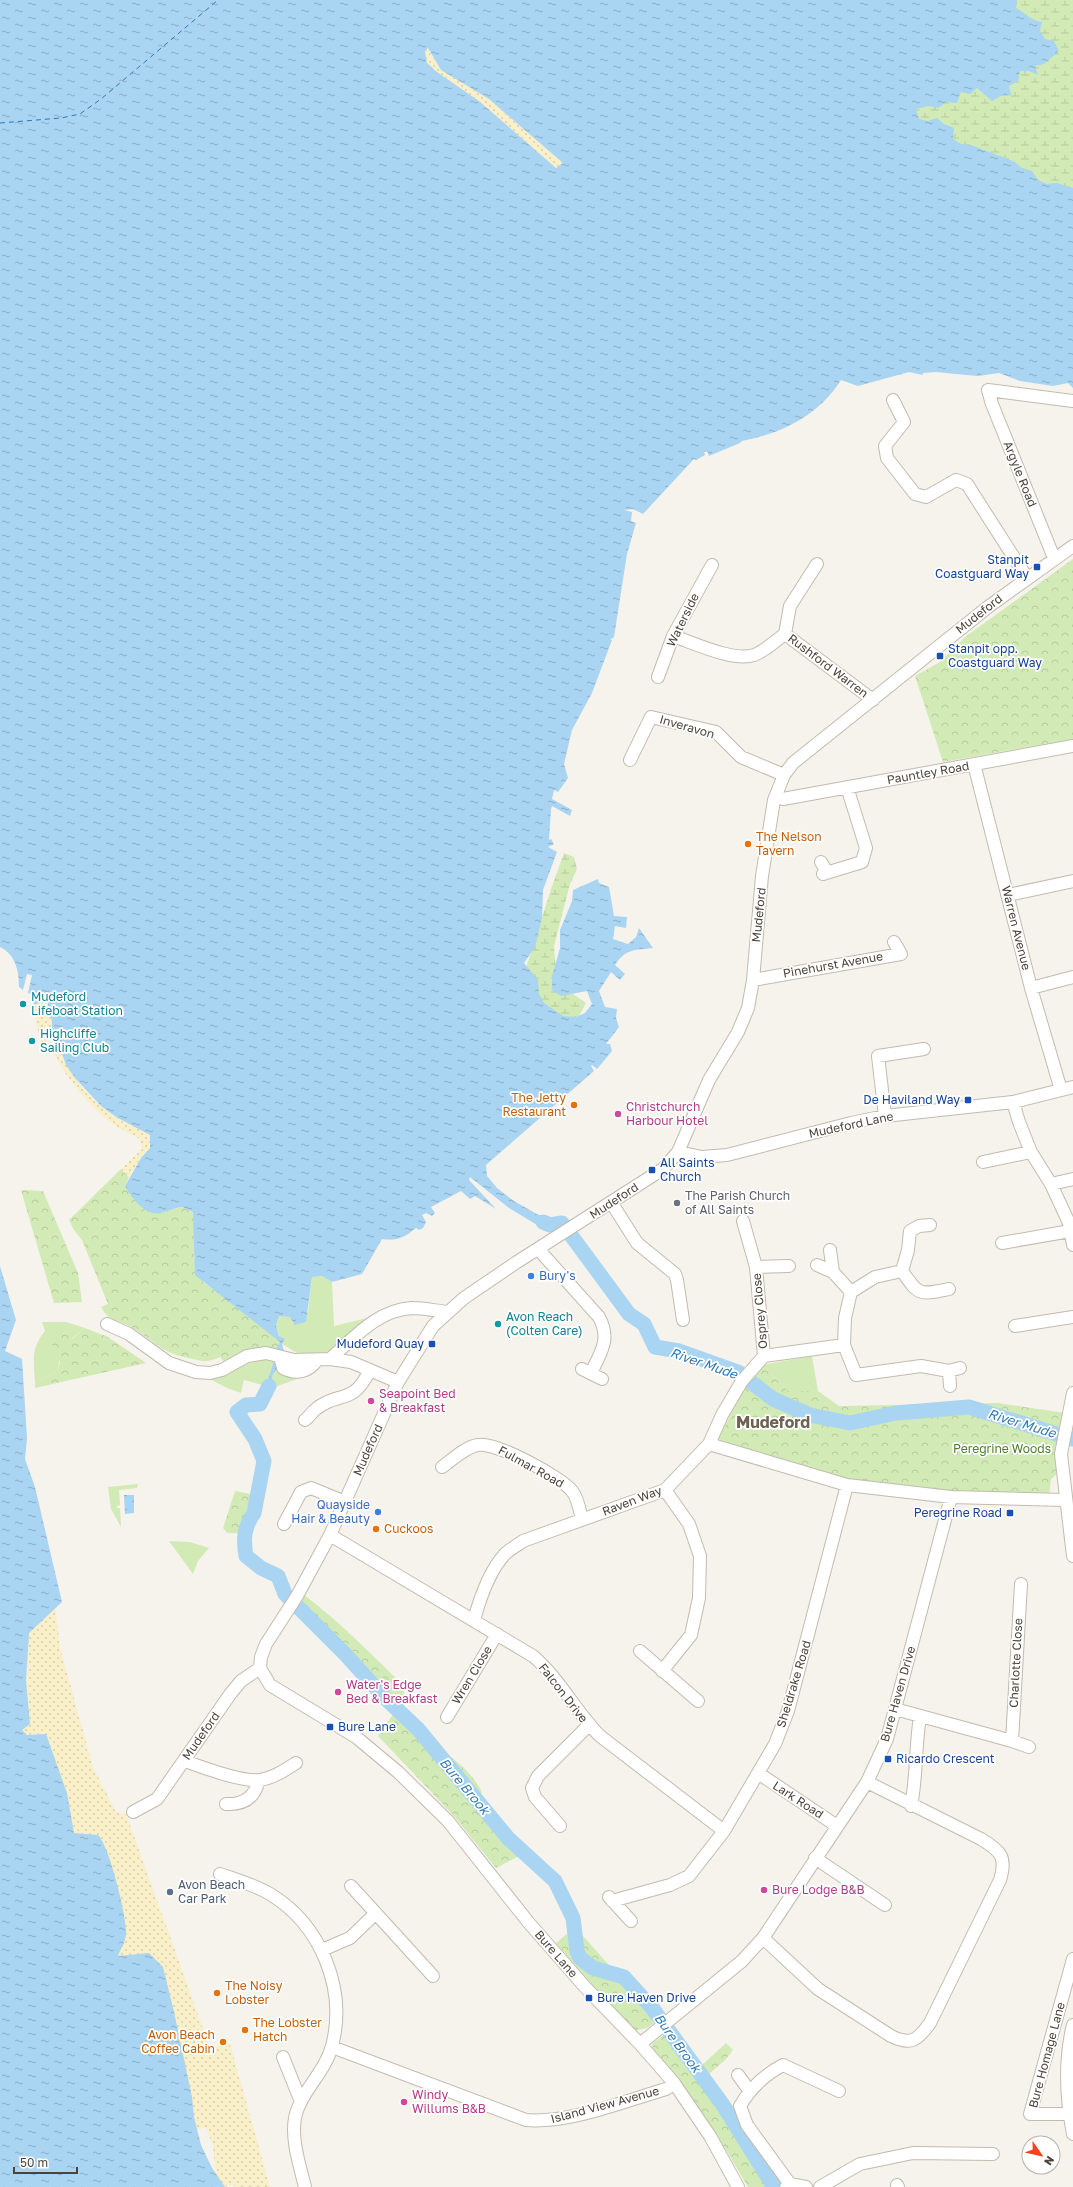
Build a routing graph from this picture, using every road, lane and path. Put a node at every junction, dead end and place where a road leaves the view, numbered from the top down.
1 (893, 400) dead end
2 (1073, 401) edge
3 (1073, 546) edge
4 (1054, 558) junction
5 (817, 564) dead end
6 (712, 565) dead end
7 (1027, 578) junction
8 (785, 634) junction
9 (673, 636) junction
10 (658, 677) dead end
11 (873, 700) junction
12 (1073, 746) edge
13 (630, 760) dead end
14 (974, 764) junction
15 (784, 775) junction
16 (847, 787) junction
17 (783, 798) dead end
18 (824, 870) dead end
19 (1073, 881) edge
20 (1008, 895) junction
21 (894, 942) dead end
22 (1073, 977) edge
23 (753, 980) junction
24 (1031, 988) junction
25 (924, 1049) dead end
26 (1073, 1087) edge
27 (1061, 1090) junction
28 (1013, 1102) junction
29 (885, 1116) junction
30 (678, 1152) junction
31 (1031, 1152) junction
32 (983, 1162) dead end
33 (1073, 1179) edge
34 (1051, 1184) junction
35 (611, 1202) junction
36 (743, 1221) dead end
37 (930, 1225) dead end
38 (1070, 1231) junction
39 (1002, 1244) dead end
40 (1073, 1245) edge
41 (538, 1250) junction
42 (830, 1250) dead end
43 (817, 1265) dead end
44 (789, 1266) dead end
45 (756, 1267) junction
46 (902, 1271) junction
47 (833, 1272) junction
48 (949, 1289) dead end
49 (851, 1292) junction
50 (448, 1312) junction
51 (1073, 1317) edge
52 (683, 1320) dead end
53 (107, 1324) dead end
54 (1015, 1326) dead end
55 (844, 1345) junction
56 (764, 1356) junction
57 (330, 1359) junction
58 (370, 1370) junction
59 (592, 1374) dead end
60 (398, 1382) junction
61 (950, 1386) dead end
62 (1073, 1393) edge
63 (305, 1420) dead end
64 (709, 1444) junction
65 (442, 1467) dead end
66 (847, 1485) junction
67 (665, 1490) junction
68 (951, 1497) junction
69 (1065, 1500) junction
70 (345, 1502) junction
71 (582, 1520) junction
72 (284, 1524) dead end
73 (330, 1535) junction
74 (1073, 1556) edge
75 (1021, 1584) dead end
76 (474, 1620) junction
77 (497, 1634) junction
78 (640, 1651) dead end
79 (260, 1668) junction
80 (662, 1671) junction
81 (698, 1701) dead end
82 (895, 1709) junction
83 (447, 1717) dead end
84 (920, 1717) junction
85 (589, 1725) junction
86 (1012, 1741) junction
87 (1029, 1747) dead end
88 (184, 1761) junction
89 (296, 1763) dead end
90 (758, 1773) junction
91 (259, 1780) junction
92 (867, 1782) junction
93 (226, 1804) dead end
94 (911, 1806) junction
95 (133, 1812) dead end
96 (560, 1826) dead end
97 (837, 1826) junction
98 (724, 1830) junction
99 (815, 1858) junction
100 (226, 1880) dead end
101 (351, 1886) dead end
102 (885, 1905) dead end
103 (375, 1914) junction
104 (630, 1921) dead end
105 (763, 1938) junction
106 (322, 1950) junction
107 (1073, 1959) edge
108 (433, 1976) dead end
109 (1073, 2025) edge
110 (640, 2044) junction
111 (332, 2047) junction
112 (283, 2056) dead end
113 (738, 2075) dead end
114 (674, 2083) junction
115 (749, 2090) junction
116 (839, 2091) dead end
117 (301, 2102) junction
118 (1069, 2114) junction
119 (1073, 2134) edge
120 (993, 2154) dead end
121 (788, 2185) edge
122 (304, 2187) edge
123 (738, 2187) edge
124 (806, 2187) edge
125 (820, 2187) edge

1 - 7 street
2 - 4 street, Argyle Road
3 - 4 street, Mudeford
4 - 7 street, Mudeford
5 - 8 street
6 - 9 street, Waterside
7 - 11 street, Mudeford
8 - 9 street, Rushford Warren
8 - 11 street, Rushford Warren
9 - 10 street, Waterside
11 - 15 street, Mudeford
12 - 14 street, Pauntley Road
13 - 15 street, Inveravon
14 - 16 street, Pauntley Road
14 - 20 street, Warren Avenue
15 - 23 street, Mudeford
16 - 17 street, Pauntley Road
16 - 18 street
19 - 20 street
20 - 24 street, Warren Avenue
21 - 23 street, Pinehurst Avenue
22 - 24 street
23 - 30 street, Mudeford
24 - 27 street, Warren Avenue
25 - 29 street
26 - 27 street, Mudeford Lane
27 - 28 street, Mudeford Lane
28 - 29 street, Mudeford Lane
28 - 31 street
29 - 30 street, Mudeford Lane
30 - 35 street, Mudeford
31 - 32 street
31 - 34 street
33 - 34 street
34 - 38 street
35 - 41 street, Mudeford
35 - 52 street
36 - 45 street, Osprey Close
37 - 46 street
38 - 39 street
38 - 40 street
41 - 50 street, Mudeford
41 - 59 street
42 - 47 street
43 - 47 street
44 - 45 street, Osprey Close
45 - 56 street, Osprey Close
46 - 48 street
46 - 49 street
47 - 49 street
49 - 55 street
50 - 57 street
50 - 60 street, Mudeford
51 - 54 street
53 - 57 street
55 - 56 street
55 - 61 street
56 - 64 street, Raven Way
57 - 58 street
58 - 60 street
58 - 63 street
60 - 70 street, Mudeford
62 - 69 street
64 - 66 street
64 - 67 street, Raven Way
65 - 71 street, Fulmar Road
66 - 68 street
66 - 90 street, Sheldrake Road
67 - 71 street, Raven Way
67 - 80 street
68 - 69 street
68 - 82 street, Bure Haven Drive
69 - 74 street
70 - 72 street
70 - 73 street, Mudeford
71 - 76 street, Raven Way
73 - 76 street, Falcon Drive
73 - 79 street, Mudeford
75 - 86 street, Charlotte Close
76 - 77 street, Falcon Drive
77 - 83 street, Wren Close
77 - 85 street, Falcon Drive
78 - 80 street
79 - 88 street, Mudeford
79 - 110 street, Bure Lane
80 - 81 street
82 - 84 street
82 - 92 street, Bure Haven Drive
84 - 86 street
84 - 94 street
85 - 96 street
85 - 98 street, Falcon Drive
86 - 87 street
88 - 91 street
88 - 95 street, Mudeford
89 - 91 street
90 - 97 street, Lark Road
90 - 98 street, Sheldrake Road
91 - 93 street
92 - 94 street
92 - 97 street, Bure Haven Drive
94 - 105 street
97 - 99 street, Bure Haven Drive
98 - 104 street, Sheldrake Road
99 - 102 street
99 - 105 street, Bure Haven Drive
100 - 106 street
101 - 103 street
103 - 106 street
103 - 108 street
105 - 110 street, Bure Haven Drive
106 - 111 street
107 - 118 street, Bure Homage Lane
109 - 118 street
110 - 114 street, Bure Lane
111 - 114 street, Island View Avenue
111 - 117 street
112 - 117 street
113 - 115 street
114 - 123 street, Bure Lane
115 - 116 street
115 - 121 street
117 - 122 street
118 - 119 street
120 - 125 street
121 - 124 street

